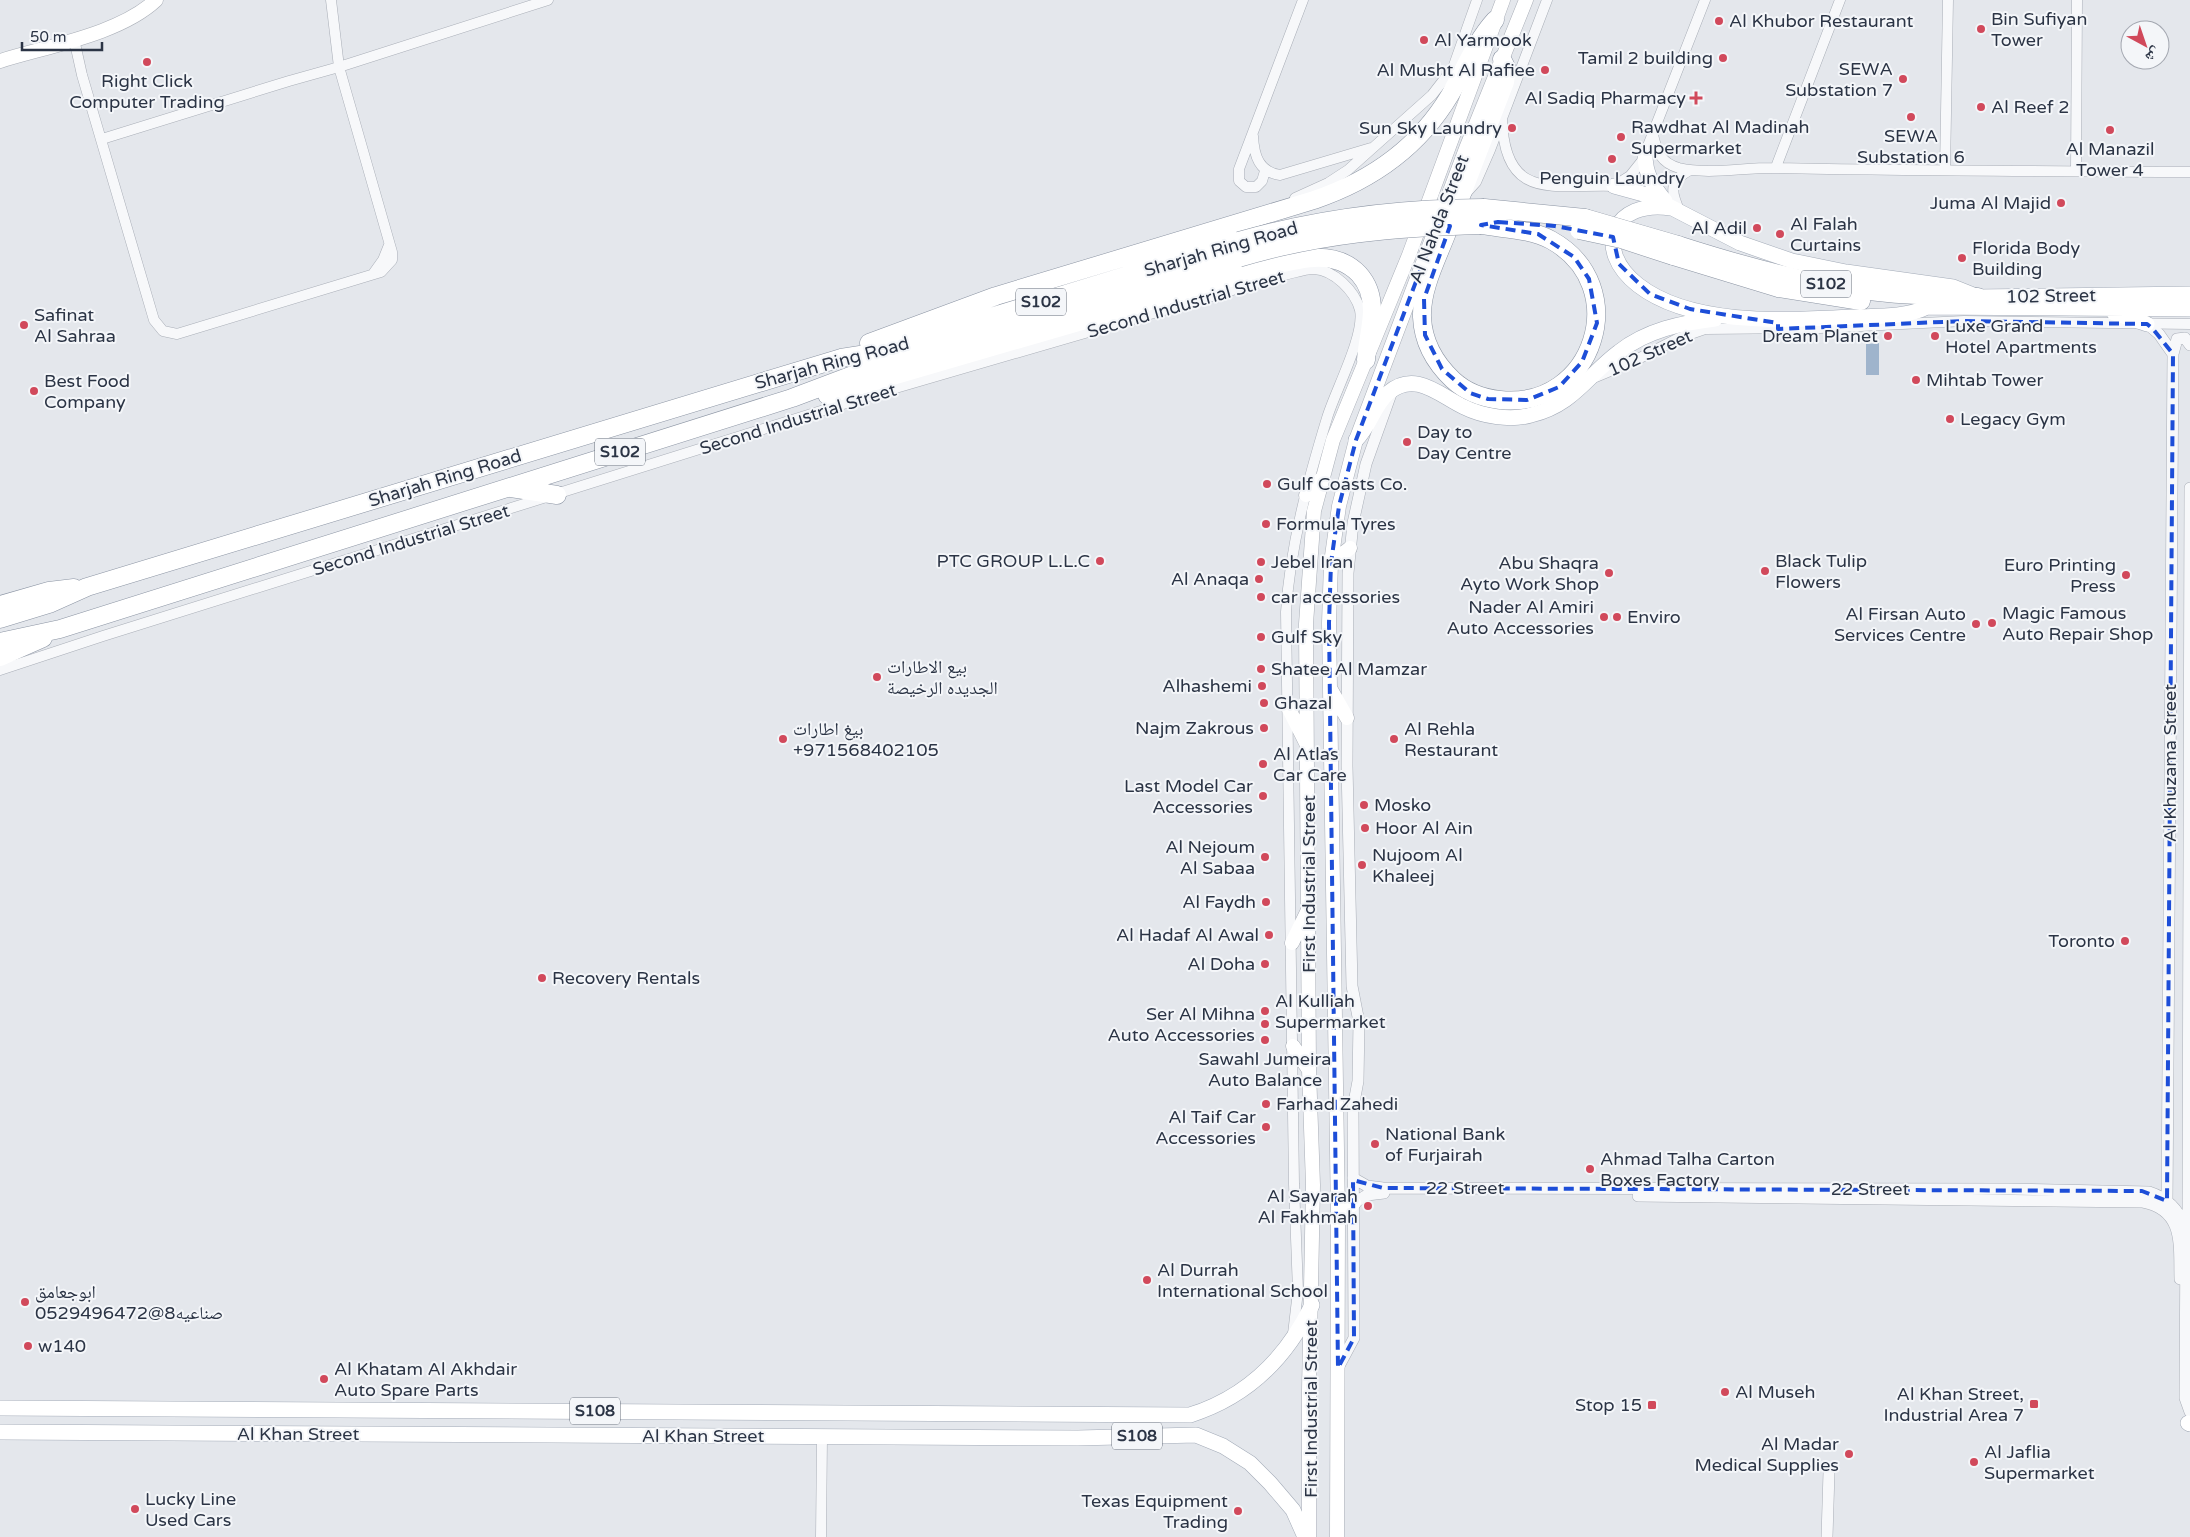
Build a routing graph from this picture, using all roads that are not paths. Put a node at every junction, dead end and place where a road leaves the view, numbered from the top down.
1 (156, 0) edge
2 (331, 0) edge
3 (548, 0) edge
4 (1303, 0) edge
5 (1477, 0) edge
6 (1503, 0) edge
7 (1526, 0) edge
8 (1547, 0) edge
9 (1705, 0) edge
10 (1840, 0) edge
11 (1948, 0) edge
12 (2077, 0) edge
13 (520, 4) edge
14 (1495, 20) junction
15 (70, 40) junction
16 (1502, 59) junction
17 (0, 61) edge
18 (339, 68) junction
19 (1502, 118) junction
20 (1253, 133) junction
21 (1653, 135) junction
22 (102, 139) junction
23 (1376, 146) junction
24 (1645, 154) junction
25 (1776, 168) junction
26 (1690, 170) junction
27 (1945, 170) junction
28 (1265, 171) junction
29 (2076, 172) junction
30 (2190, 172) edge
31 (1614, 186) junction
32 (1461, 196) junction
33 (1676, 211) junction
34 (1250, 219) junction
35 (1582, 224) junction
36 (1481, 225) junction
37 (1239, 249) junction
38 (1676, 250) junction
39 (2186, 291) edge
40 (1978, 297) junction
41 (1926, 307) junction
42 (2100, 309) junction
43 (2190, 309) edge
44 (1738, 317) junction
45 (2147, 324) junction
46 (2190, 324) edge
47 (2190, 345) edge
48 (2173, 354) junction
49 (841, 358) junction
50 (1366, 360) junction
51 (1590, 379) junction
52 (1393, 389) junction
53 (792, 398) junction
54 (1356, 440) junction
55 (1322, 478) junction
56 (506, 488) junction
57 (2190, 488) edge
58 (557, 495) junction
59 (1306, 495) junction
60 (2172, 504) junction
61 (1350, 548) junction
62 (1331, 564) junction
63 (2190, 565) edge
64 (87, 587) junction
65 (0, 605) edge
66 (0, 619) edge
67 (60, 628) junction
68 (0, 642) edge
69 (0, 657) edge
70 (0, 670) edge
71 (1329, 687) junction
72 (1286, 703) junction
73 (1348, 718) junction
74 (1308, 749) junction
75 (2189, 750) edge
76 (2190, 794) edge
77 (1309, 907) junction
78 (1292, 943) junction
79 (1293, 1046) junction
80 (2188, 1061) edge
81 (1309, 1070) junction
82 (2188, 1112) edge
83 (1353, 1178) junction
84 (2167, 1201) junction
85 (1354, 1203) junction
86 (2167, 1213) junction
87 (1338, 1217) junction
88 (2188, 1238) junction
89 (1312, 1305) junction
90 (1291, 1343) junction
91 (1338, 1368) junction
92 (0, 1408) edge
93 (2189, 1420) edge
94 (0, 1432) edge
95 (822, 1437) junction
96 (1829, 1472) dead end
97 (821, 1537) edge
98 (1304, 1537) edge
99 (1310, 1537) edge
100 (1337, 1537) edge
101 (1827, 1537) edge

1 - 15 main road
2 - 18 street
3 - 13 street
4 - 20 street
5 - 23 street
6 - 14 main road, Al Nahda Street
7 - 16 main road, Al Nahda Street
8 - 19 street
9 - 21 street
10 - 25 street
11 - 27 street
12 - 29 street
13 - 18 street
14 - 34 highway
14 - 50 main road, Al Nahda Street
15 - 17 main road
15 - 22 street
16 - 32 highway
16 - 54 main road, Al Nahda Street
18 - 22 street
18 - 22 street
19 - 31 street
19 - 32 street
20 - 28 street
20 - 28 street
21 - 24 street
21 - 26 street
23 - 28 street
23 - 34 street
24 - 31 street
24 - 33 main road
25 - 26 street
25 - 27 street
26 - 33 street
27 - 29 street
29 - 30 street
31 - 33 main road
32 - 36 highway
33 - 40 main road
33 - 44 main road
34 - 49 highway
35 - 36 highway, Sharjah Ring Road / S102
35 - 37 highway, Sharjah Ring Road / S102, bridge
35 - 38 highway, Sharjah Ring Road / S102, bridge
36 - 37 highway, Sharjah Ring Road / S102, bridge
37 - 49 highway, Sharjah Ring Road / S102
37 - 53 highway, Sharjah Ring Road / S102
38 - 40 highway, 102 Street / S102
38 - 41 highway, 102 Street / S102
39 - 40 main road, 102 Street / S102
41 - 42 main road, 102 Street / S102
41 - 44 main road
42 - 43 main road, 102 Street / S102
42 - 45 main road
44 - 51 main road
45 - 46 street, 102 Street
45 - 48 street
45 - 51 street, 102 Street
47 - 48 street
48 - 60 street, Al Khuzama Street
49 - 64 highway, Sharjah Ring Road / S102
50 - 53 highway
50 - 55 main road, First Industrial Street
51 - 52 main road
52 - 54 main road
52 - 61 street
53 - 56 highway, Sharjah Ring Road / S102
54 - 62 main road, First Industrial Street
55 - 59 main road
55 - 74 main road, First Industrial Street
56 - 58 highway
56 - 67 highway, Sharjah Ring Road / S102
57 - 63 street, Al Khuzama Street
58 - 59 street, Second Industrial Street
58 - 70 street, Second Industrial Street
59 - 72 street, Second Industrial Street
60 - 63 street
60 - 84 street, Al Khuzama Street
61 - 62 main road
61 - 73 street
62 - 71 main road, First Industrial Street
63 - 75 street, Al Khuzama Street
64 - 65 highway
64 - 66 highway, Sharjah Ring Road / S102
67 - 68 highway, Sharjah Ring Road / S102
67 - 69 highway
71 - 73 main road
71 - 87 main road, First Industrial Street
72 - 74 main road
72 - 78 street, Second Industrial Street
73 - 83 street
74 - 77 main road, First Industrial Street
75 - 76 street, Al Khuzama Street
76 - 80 street, Al Khuzama Street
77 - 78 main road
77 - 81 main road, First Industrial Street
78 - 79 street, Second Industrial Street
79 - 81 main road
79 - 90 street, Second Industrial Street
80 - 82 street, Al Khuzama Street
81 - 89 main road, First Industrial Street
82 - 88 street, Al Khuzama Street
83 - 84 street, 22 Street
83 - 85 street
84 - 86 street, Al Khuzama Street
84 - 88 street, 22 Street
85 - 86 street, 22 Street
85 - 87 main road
85 - 91 street
86 - 93 street, 22 Street
87 - 91 main road, First Industrial Street
88 - 93 street, 22 Street
89 - 90 main road
89 - 99 main road, First Industrial Street
90 - 92 main road, Al Khan Street / S108
91 - 100 main road, First Industrial Street
94 - 95 main road, Al Khan Street / S108
95 - 97 street
95 - 98 main road, Al Khan Street / S108
96 - 101 street

